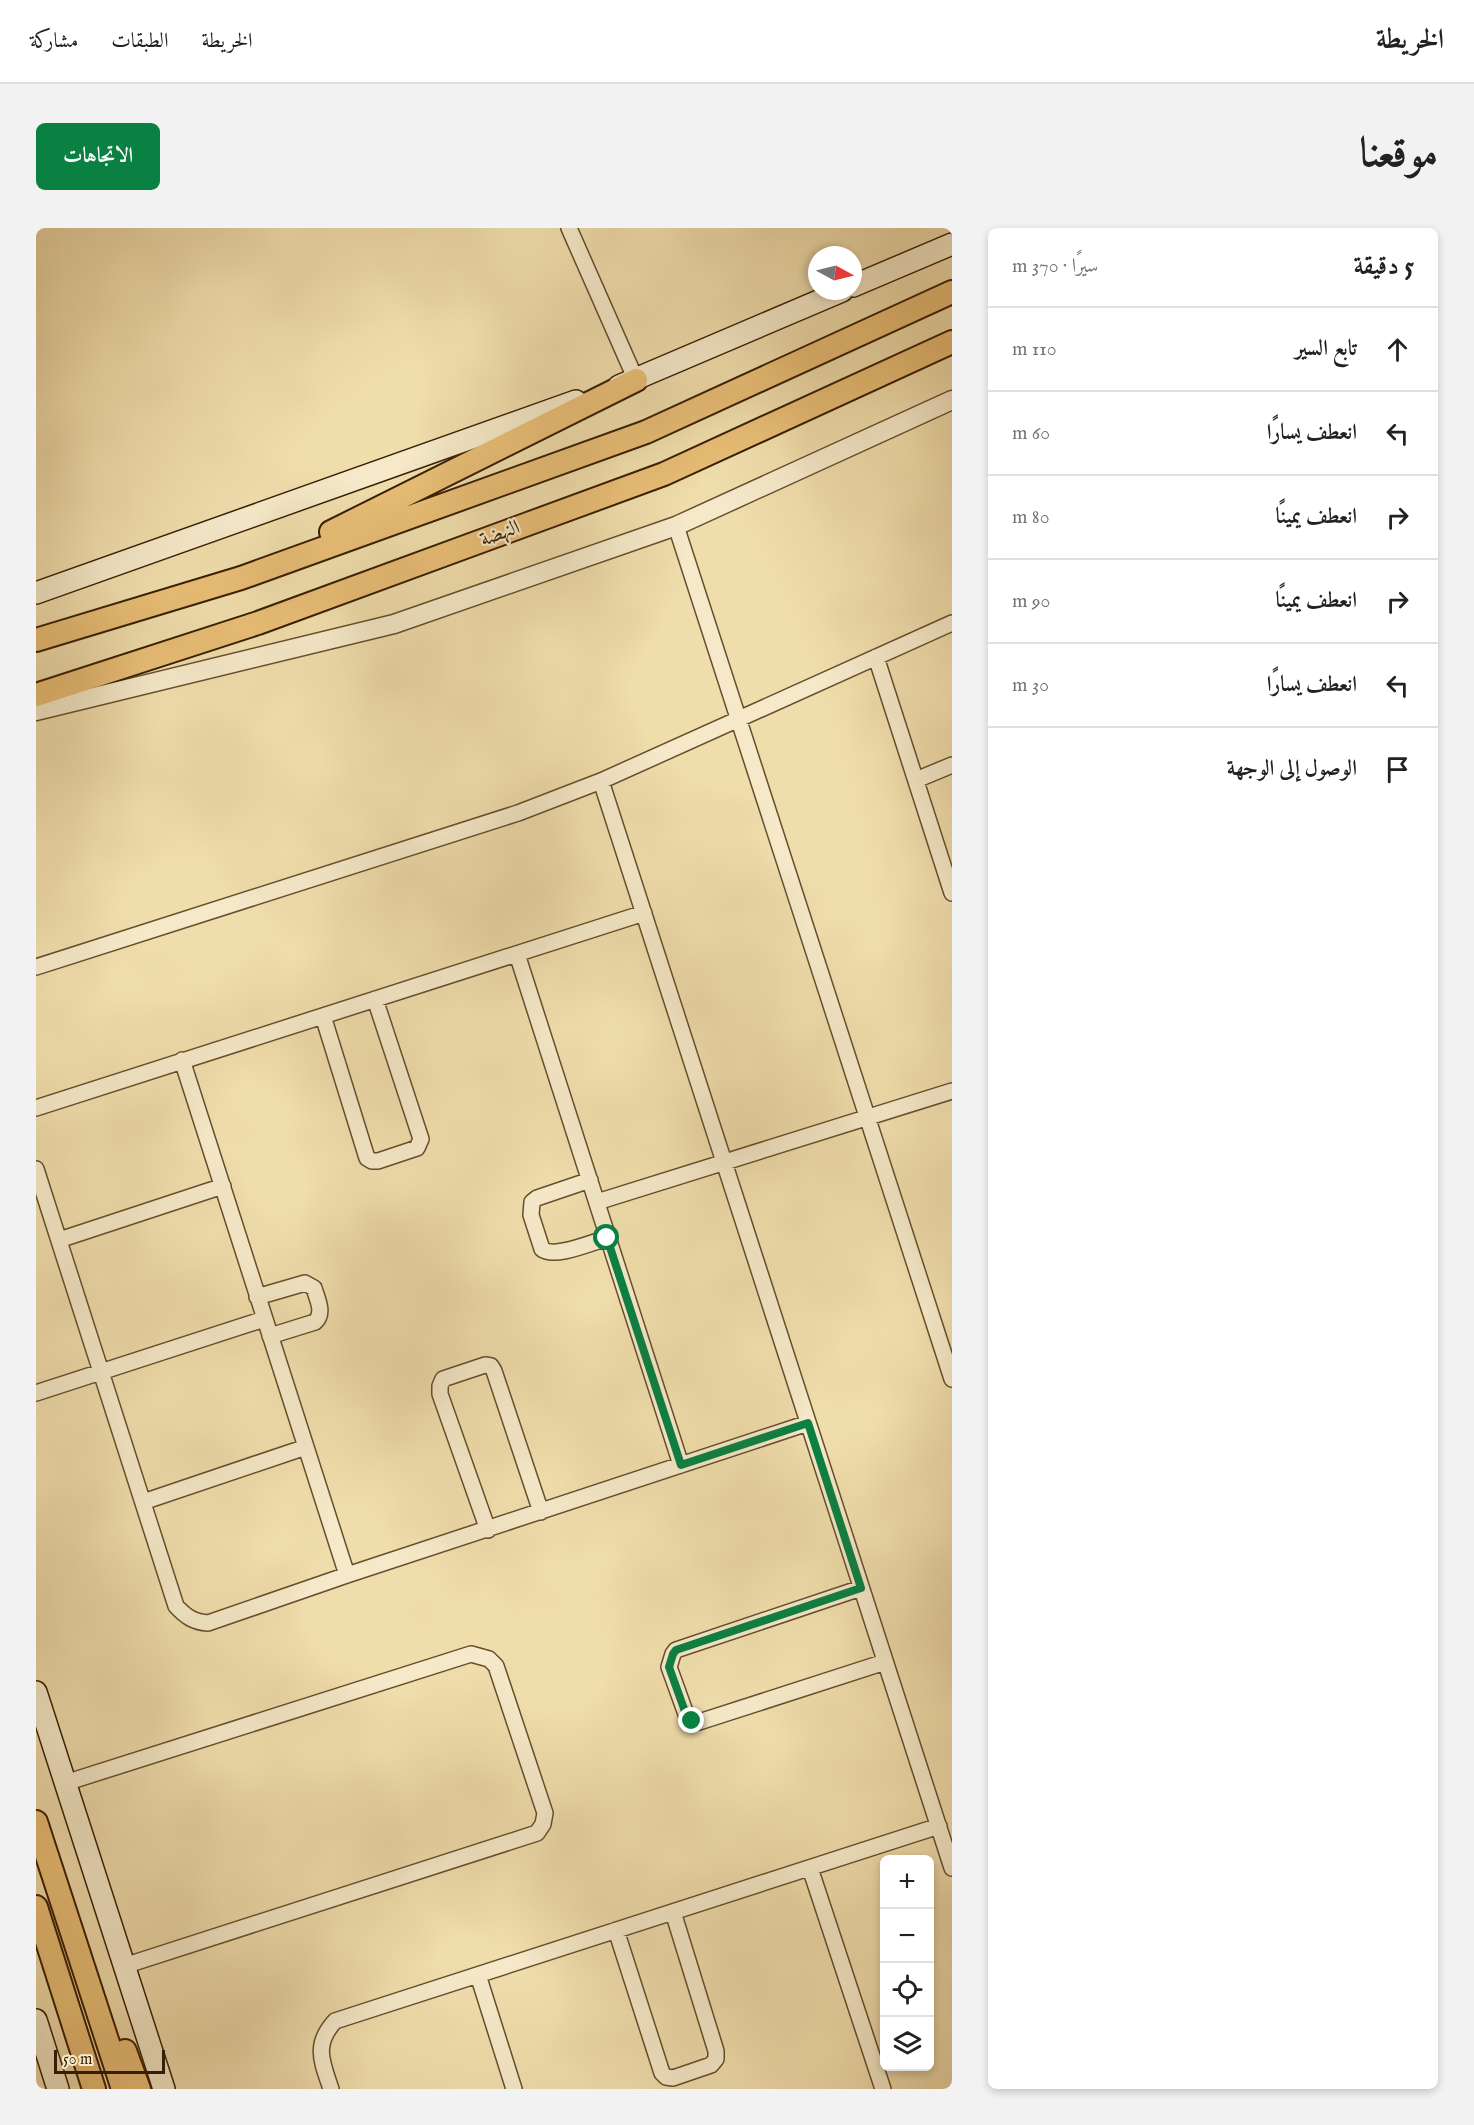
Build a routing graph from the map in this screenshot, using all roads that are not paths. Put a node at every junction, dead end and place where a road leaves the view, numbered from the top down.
1 (569, 228) edge
2 (952, 244) edge
3 (862, 282) edge
4 (952, 292) edge
5 (821, 300) edge
6 (952, 342) edge
7 (636, 380) junction
8 (952, 400) edge
9 (676, 526) junction
10 (241, 578) junction
11 (36, 593) edge
12 (952, 623) edge
13 (36, 640) edge
14 (876, 657) junction
15 (36, 695) edge
16 (36, 711) edge
17 (738, 719) junction
18 (952, 765) edge
19 (916, 780) junction
20 (601, 781) junction
21 (952, 893) edge
22 (644, 914) junction
23 (517, 954) junction
24 (36, 967) edge
25 (375, 999) junction
26 (323, 1016) junction
27 (182, 1060) junction
28 (952, 1091) edge
29 (36, 1108) edge
30 (867, 1117) junction
31 (723, 1162) junction
32 (36, 1169) edge
33 (590, 1180) junction
34 (223, 1186) junction
35 (597, 1202) junction
36 (607, 1238) junction
37 (59, 1240) junction
38 (257, 1297) junction
39 (264, 1319) junction
40 (270, 1336) junction
41 (100, 1371) junction
42 (952, 1379) edge
43 (36, 1393) edge
44 (808, 1423) junction
45 (306, 1447) junction
46 (681, 1465) junction
47 (143, 1502) junction
48 (541, 1512) junction
49 (488, 1530) junction
50 (347, 1575) junction
51 (861, 1588) junction
52 (885, 1662) junction
53 (36, 1692) edge
54 (65, 1783) junction
55 (36, 1822) edge
56 (939, 1826) junction
57 (810, 1868) junction
58 (952, 1868) edge
59 (36, 1907) edge
60 (673, 1912) junction
61 (70, 1930) junction
62 (616, 1930) junction
63 (124, 1966) junction
64 (478, 1975) junction
65 (36, 2020) edge
66 (58, 2089) edge
67 (94, 2089) edge
68 (123, 2089) edge
69 (140, 2089) edge
70 (164, 2089) edge
71 (331, 2089) edge
72 (514, 2089) edge
73 (883, 2089) edge

1 - 7 street
2 - 3 main road
4 - 10 main road
5 - 7 main road
6 - 15 main road, النهضة
7 - 10 main road
7 - 11 main road
8 - 9 street
9 - 16 street
9 - 17 street
10 - 13 main road
12 - 14 street
14 - 17 street
14 - 19 street
17 - 20 street
17 - 30 street
18 - 19 street
19 - 21 street
20 - 22 street
20 - 24 street
22 - 23 street
22 - 31 street
23 - 25 street
23 - 33 street
25 - 26 street
25 - 26 street
26 - 27 street
27 - 29 street
27 - 34 street
28 - 30 street
30 - 31 street
30 - 42 street
31 - 35 street
31 - 44 street
32 - 37 street
33 - 35 street
33 - 36 street
34 - 37 street
34 - 38 street
35 - 36 street
36 - 46 street
37 - 41 street
38 - 39 street
38 - 40 street
39 - 40 street
39 - 41 street
40 - 45 street
41 - 43 street
41 - 47 street
44 - 46 street
44 - 51 street
45 - 47 street
45 - 50 street
46 - 48 street
47 - 50 street
48 - 49 street
48 - 49 street
49 - 50 street
51 - 52 street
51 - 52 street
52 - 56 street
53 - 54 main road
54 - 63 main road
54 - 63 street
55 - 61 main road
56 - 57 street
56 - 58 street
57 - 60 street
57 - 73 street
59 - 67 main road
60 - 62 street
60 - 62 street
61 - 68 main road
61 - 69 main road
62 - 64 street
63 - 70 main road
64 - 71 street
64 - 72 street
65 - 66 main road

